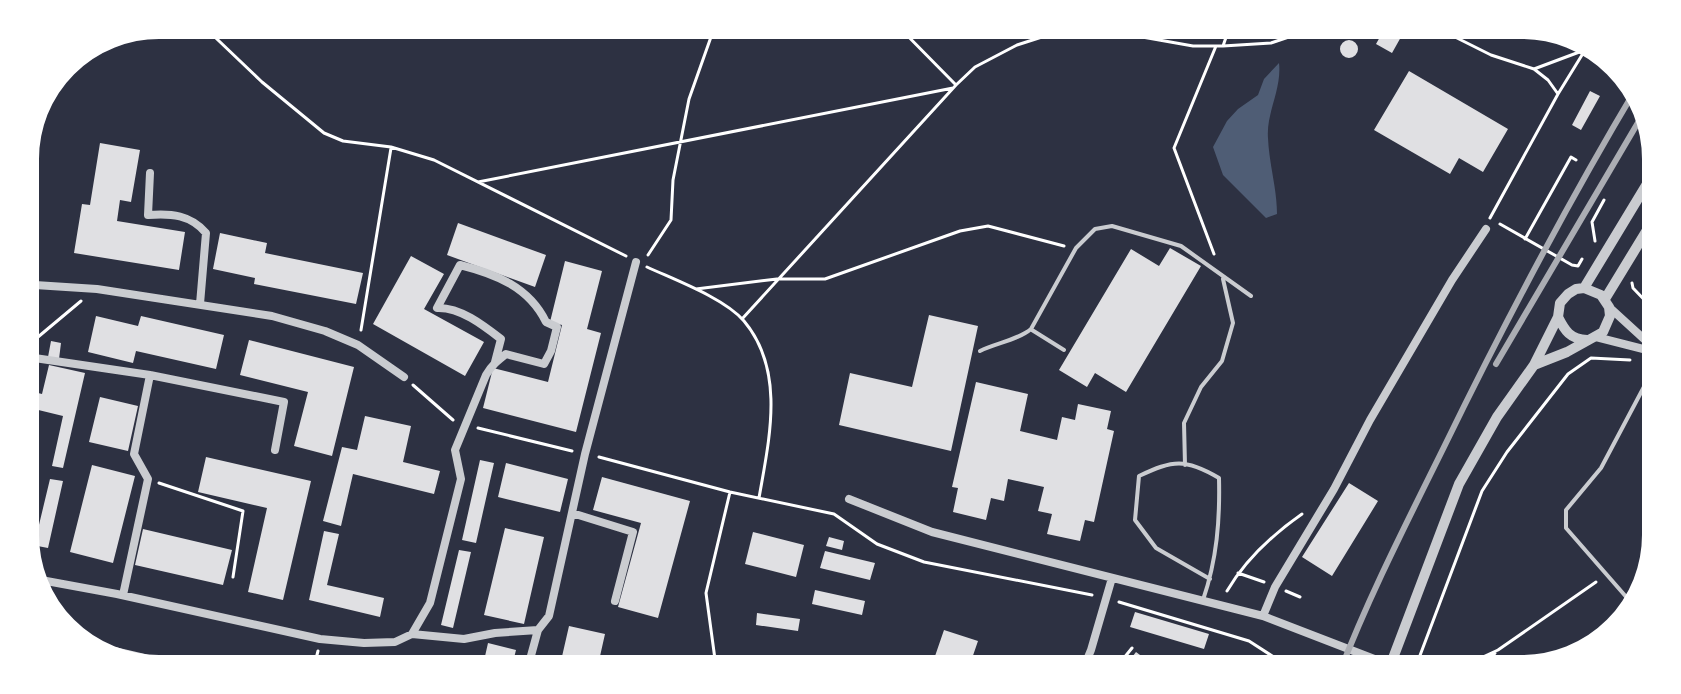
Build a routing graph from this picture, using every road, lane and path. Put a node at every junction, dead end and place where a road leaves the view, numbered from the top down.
1 (212, 34) edge
2 (712, 34) edge
3 (905, 34) edge
4 (1060, 34) edge
5 (1125, 34) edge
6 (1227, 34) edge
7 (1298, 34) edge
8 (1449, 34) edge
9 (1216, 46) junction
10 (1223, 46) junction
11 (1583, 51) edge
12 (1584, 51) edge
13 (1534, 69) junction
14 (954, 86) junction
15 (1558, 94) junction
16 (679, 142) junction
17 (391, 147) junction
18 (1576, 160) dead end
19 (150, 173) dead end
20 (478, 182) junction
21 (1647, 184) edge
22 (1604, 200) dead end
23 (1489, 219) junction
24 (1486, 229) joint
25 (1647, 231) edge
26 (1525, 239) junction
27 (1076, 248) junction
28 (1607, 252) junction
29 (1585, 255) dead end
30 (639, 263) junction
31 (1627, 266) junction
32 (1223, 276) junction
33 (777, 279) junction
34 (34, 285) edge
35 (1584, 288) junction
36 (97, 289) junction
37 (693, 289) junction
38 (1251, 296) dead end
39 (1647, 301) edge
40 (1607, 303) junction
41 (200, 304) junction
42 (1558, 317) junction
43 (742, 319) junction
44 (1647, 324) edge
45 (1031, 329) junction
46 (1641, 335) junction
47 (1591, 338) junction
48 (34, 340) edge
49 (1647, 341) edge
50 (358, 345) junction
51 (1635, 347) junction
52 (1647, 349) edge
53 (1064, 350) dead end
54 (980, 351) dead end
55 (34, 358) edge
56 (495, 362) junction
57 (1534, 365) junction
58 (150, 375) junction
59 (404, 377) dead end
60 (1647, 381) edge
61 (275, 450) dead end
62 (1185, 465) junction
63 (148, 479) junction
64 (730, 492) dead end
65 (849, 499) dead end
66 (1307, 510) dead end
67 (572, 513) junction
68 (1238, 573) dead end
69 (1605, 575) junction
70 (233, 577) dead end
71 (1112, 578) junction
72 (1210, 579) junction
73 (43, 580) edge
74 (123, 595) junction
75 (1107, 599) junction
76 (1203, 600) junction
77 (1628, 600) edge
78 (615, 601) dead end
79 (1263, 616) junction
80 (538, 630) junction
81 (412, 634) junction
82 (320, 639) junction
83 (1132, 648) dead end
84 (1498, 650) junction
85 (315, 660) edge
86 (530, 660) edge
87 (715, 660) edge
88 (1086, 660) edge
89 (1122, 660) edge
90 (1278, 660) edge
91 (1367, 660) edge
92 (1391, 660) edge
93 (1418, 660) edge
94 (1476, 660) edge
95 (1490, 660) edge

1 - 17 path
2 - 16 path
3 - 14 path
4 - 14 path
5 - 9 path
6 - 10 path
7 - 10 path
8 - 13 path
9 - 10 path
9 - 32 path
11 - 13 path
12 - 15 path
13 - 15 path
14 - 16 path
14 - 33 path
15 - 23 path
16 - 20 path
16 - 30 path
17 - 20 path
17 - 50 path
18 - 26 path
19 - 41 street
20 - 30 path
21 - 28 street
22 - 28 path
23 - 24 path
23 - 26 path
24 - 79 street
25 - 31 street
26 - 29 path
27 - 32 lane
27 - 33 path
27 - 45 lane
28 - 35 street
30 - 37 path
30 - 67 street
31 - 39 path
31 - 40 street
32 - 38 lane
32 - 62 lane
33 - 37 path
33 - 43 path
34 - 36 street
35 - 40 street
35 - 42 street
36 - 41 street
36 - 48 path
37 - 43 path
40 - 46 street
40 - 47 street
41 - 50 street
42 - 47 street
42 - 57 street
43 - 75 path
44 - 46 path
45 - 53 lane
45 - 54 lane
46 - 49 street
47 - 51 street
47 - 57 street
50 - 59 street
51 - 52 street
51 - 93 path
55 - 58 street
56 - 56 street
56 - 81 street
57 - 92 street
58 - 61 street
58 - 63 street
60 - 69 lane
62 - 72 lane
62 - 72 lane
63 - 70 path
63 - 74 street
64 - 87 path
65 - 71 street
66 - 68 path
67 - 78 street
67 - 80 street
69 - 77 lane
69 - 84 path
71 - 75 street
71 - 76 street
72 - 76 lane
73 - 74 street
74 - 82 street
75 - 88 street
75 - 90 path
76 - 79 street
79 - 91 street
80 - 81 street
80 - 86 street
81 - 82 street
82 - 85 path
83 - 89 path
84 - 94 path
84 - 95 path

